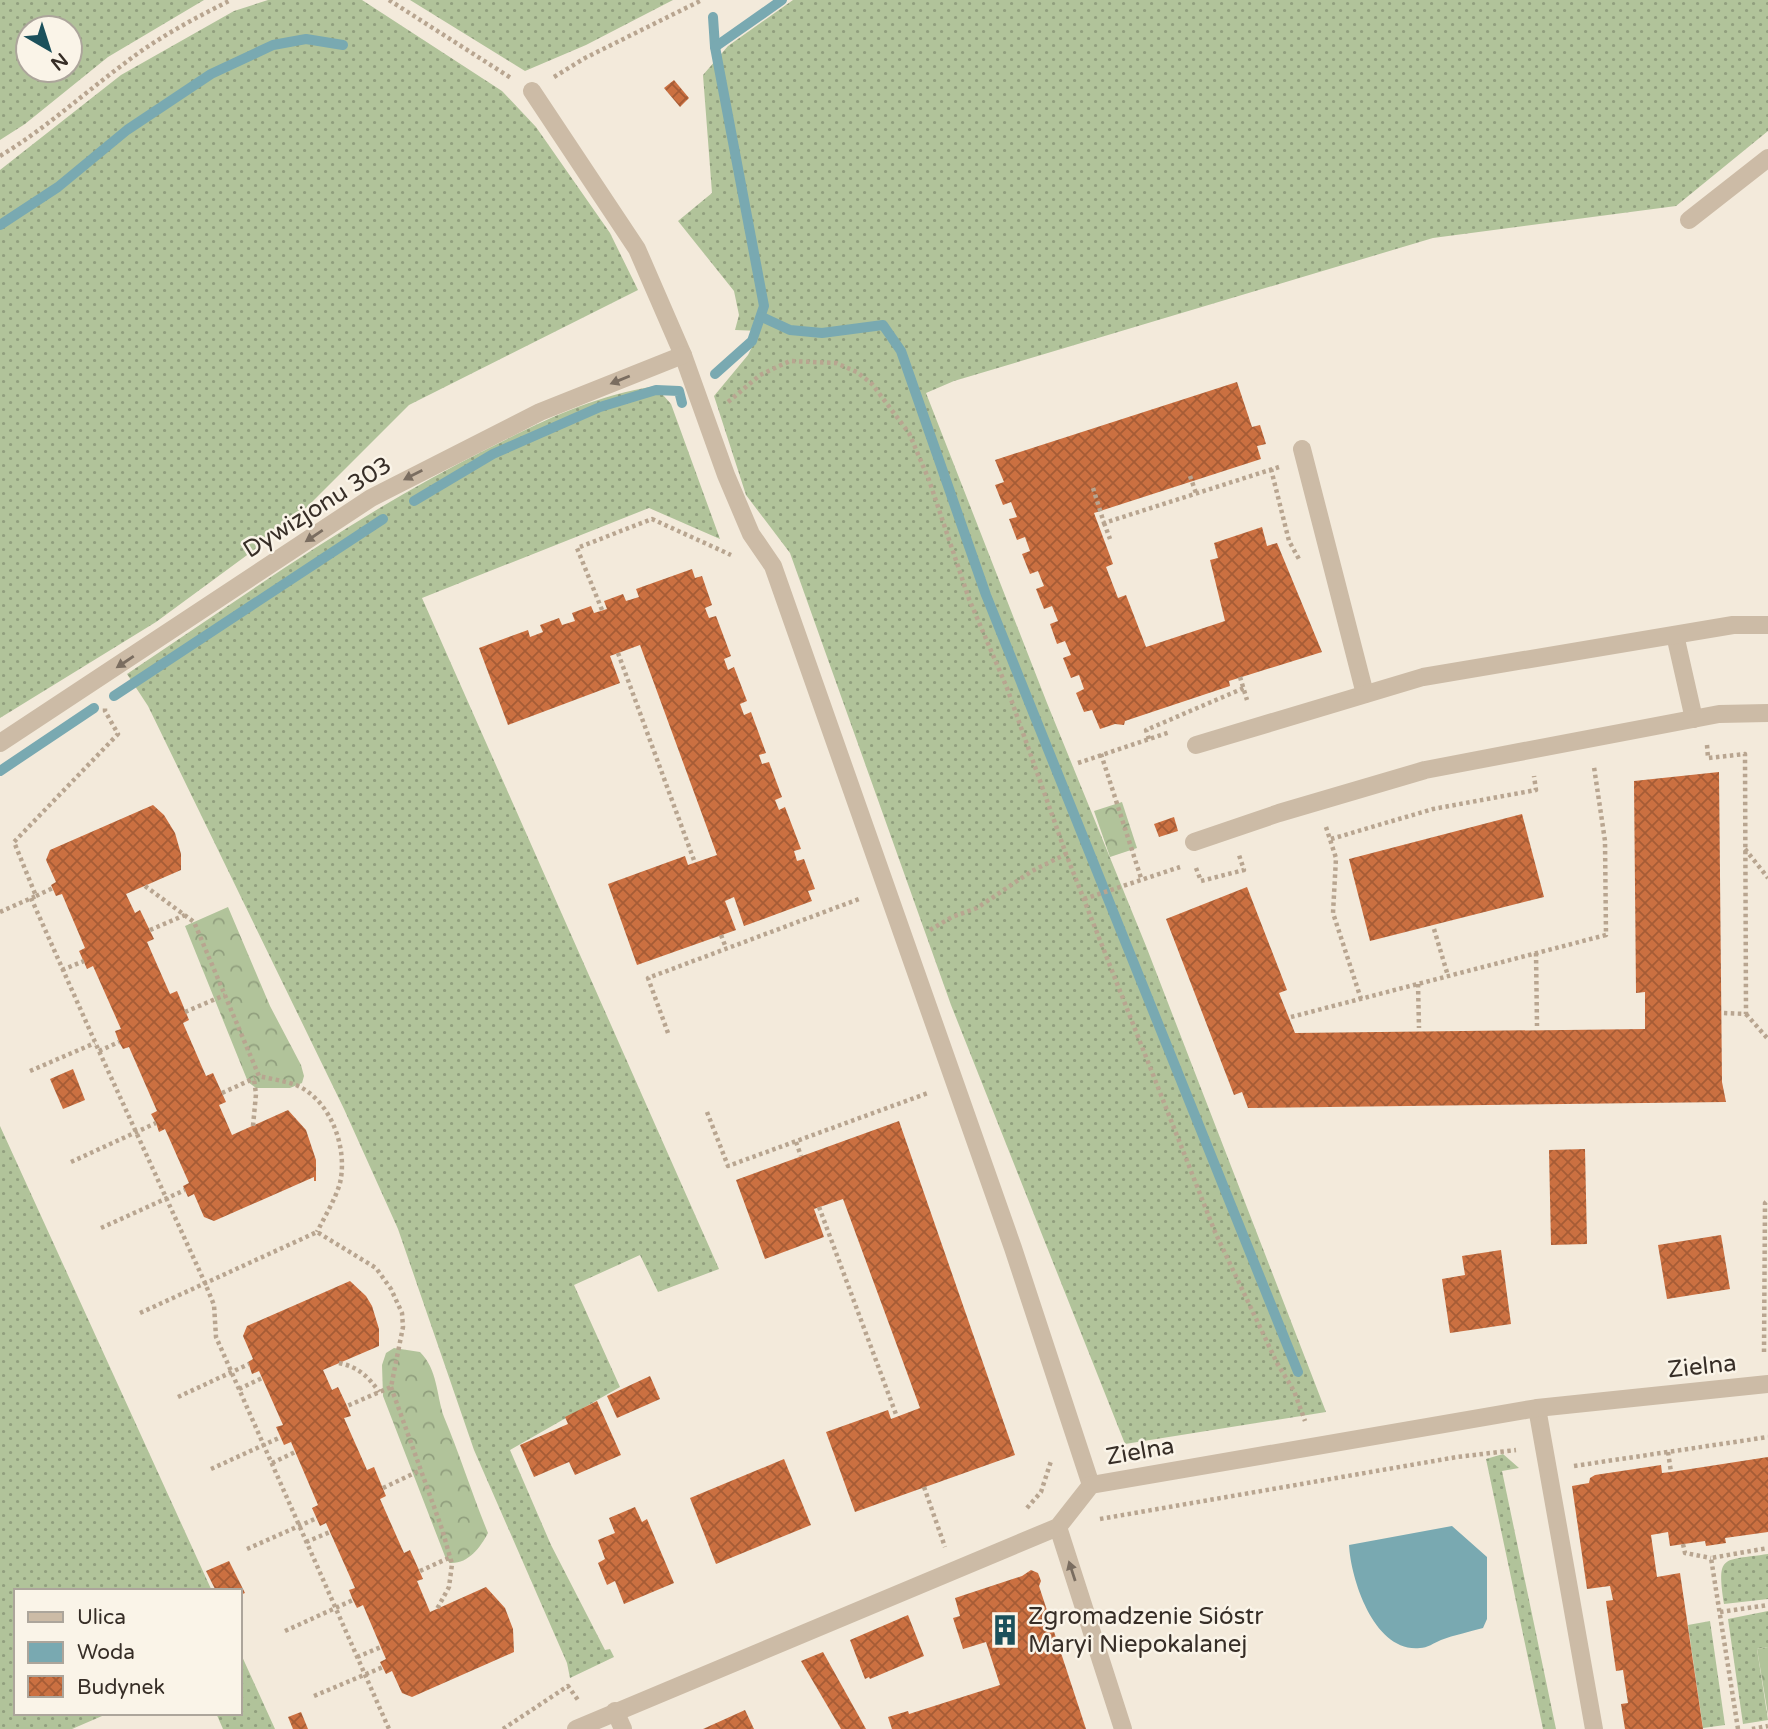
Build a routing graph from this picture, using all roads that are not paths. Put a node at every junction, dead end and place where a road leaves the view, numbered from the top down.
1 (532, 91) road end
2 (1768, 158) edge
3 (1689, 219) dead end
4 (683, 355) junction
5 (1302, 449) dead end
6 (1768, 625) edge
7 (1675, 635) junction
8 (1365, 694) junction
9 (1768, 713) edge
10 (1694, 719) junction
11 (0, 743) edge
12 (1196, 745) dead end
13 (1194, 842) dead end
14 (1768, 1384) edge
15 (1537, 1408) junction
16 (1091, 1485) junction
17 (1058, 1527) junction
18 (615, 1711) junction
19 (576, 1729) edge
20 (623, 1729) edge
21 (1123, 1729) edge
22 (1594, 1729) edge

1 - 4 street
2 - 3 street
4 -> 11 street, Dywizjonu 303
4 - 16 street
5 - 8 street
6 - 7 street
7 - 8 street
7 - 10 street
8 - 12 street
9 - 10 street
10 - 13 street
14 - 15 street, Zielna
15 - 16 street, Zielna
15 - 22 street
16 - 17 street, Zielna
17 - 18 street, Zielna
21 -> 17 street
18 - 19 street, Zielna
18 - 20 street

